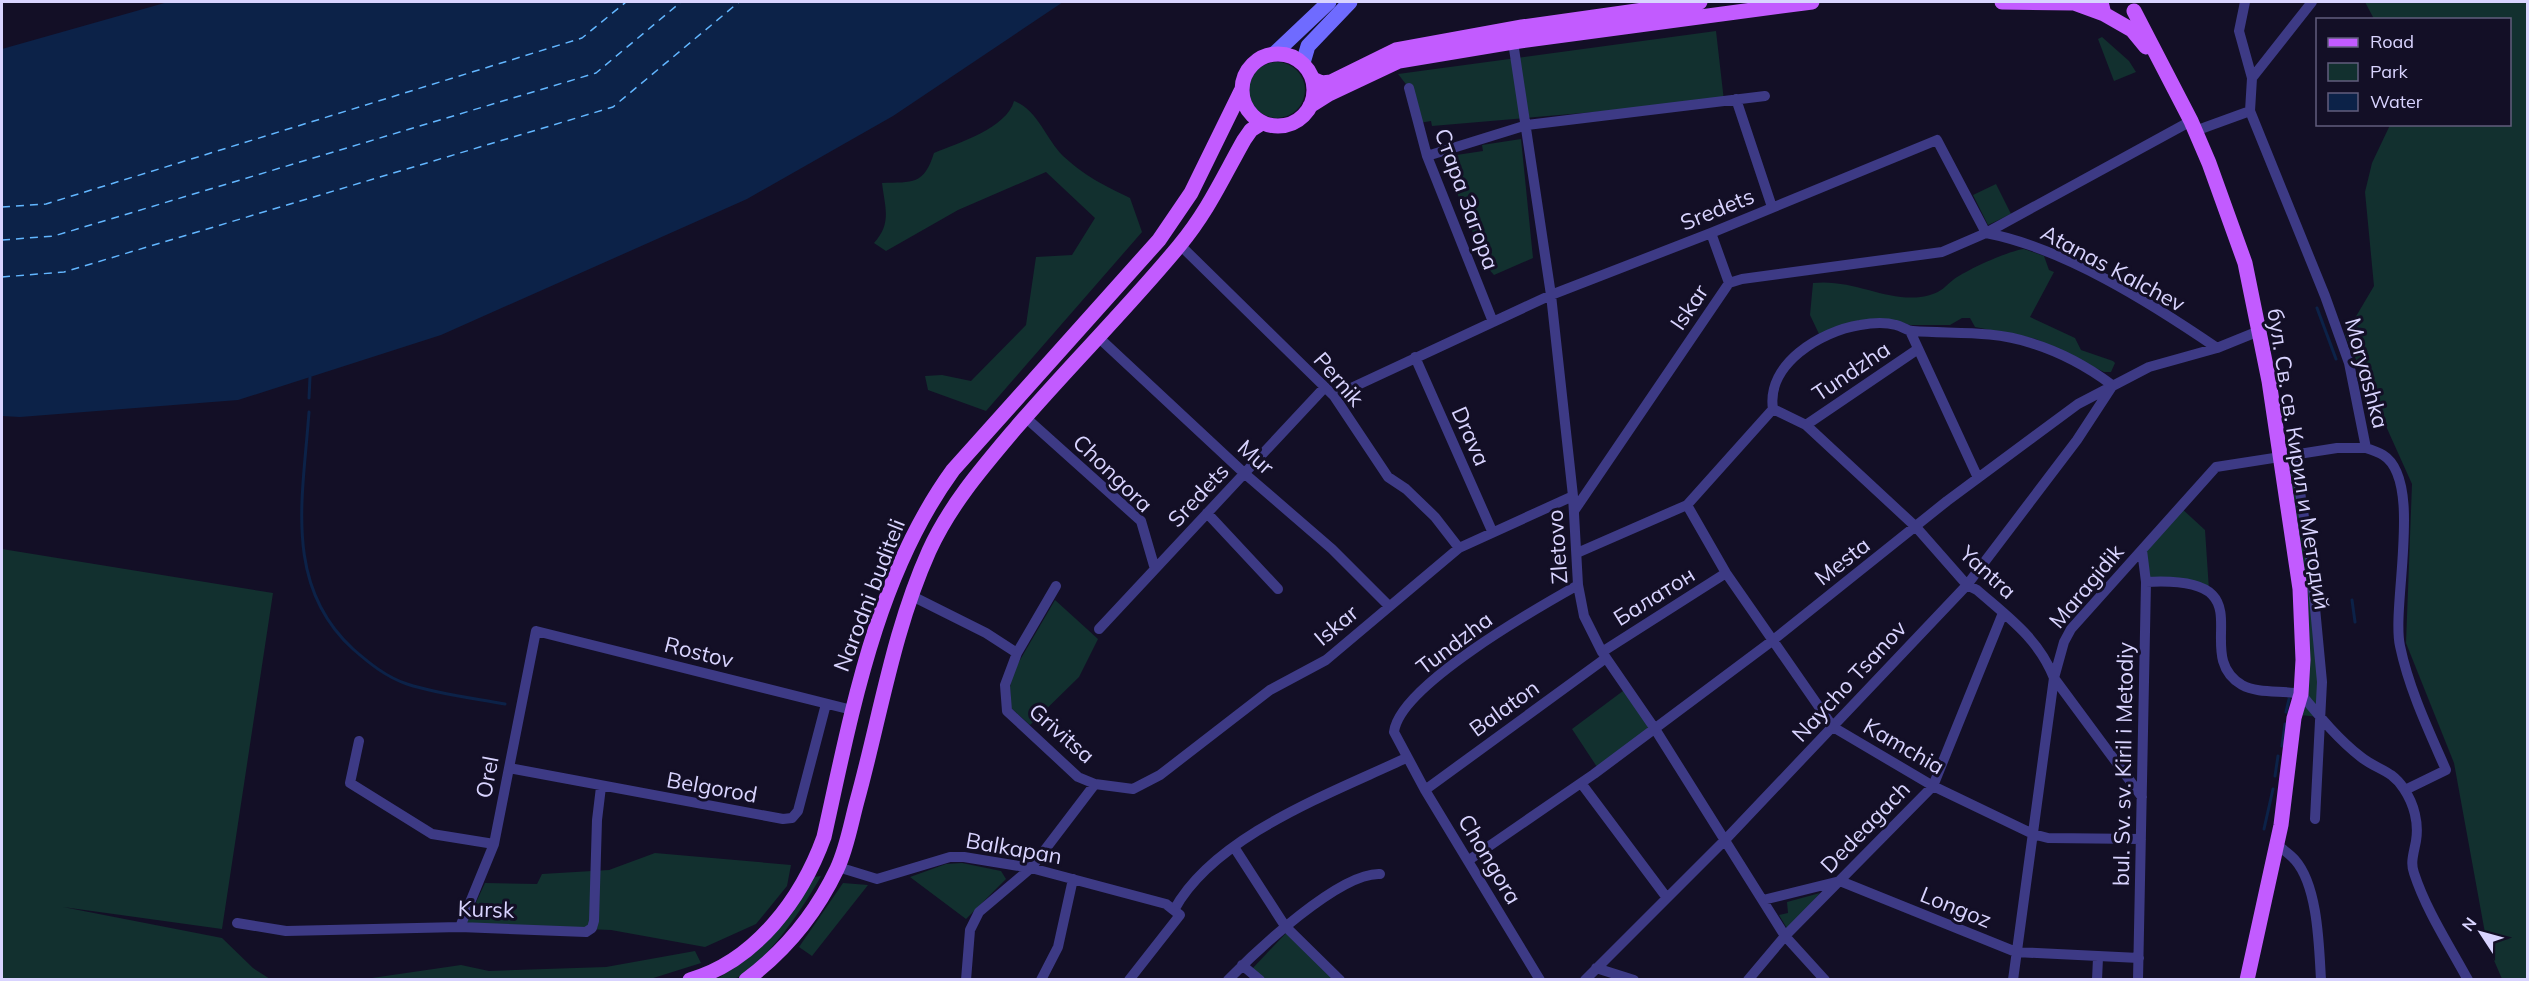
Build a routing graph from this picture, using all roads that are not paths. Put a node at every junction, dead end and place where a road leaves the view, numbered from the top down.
1 (1329, 2) edge
2 (1350, 2) edge
3 (1700, 2) edge
4 (1812, 2) edge
5 (2002, 2) edge
6 (2245, 2) edge
7 (2312, 2) edge
8 (1751, 5) edge
9 (2135, 6) edge
10 (2107, 12) edge
11 (1514, 42) junction
12 (1275, 53) junction
13 (1303, 63) junction
14 (2252, 78) junction
15 (1313, 79) junction
16 (1409, 88) dead end
17 (1241, 91) junction
18 (1765, 96) dead end
19 (2180, 96) junction
20 (1736, 99) junction
21 (1310, 106) junction
22 (2250, 111) junction
23 (1262, 123) junction
24 (1527, 125) junction
25 (2193, 126) junction
26 (1427, 156) junction
27 (1772, 207) junction
28 (1711, 233) junction
29 (1986, 233) junction
30 (1180, 245) junction
31 (1729, 283) junction
32 (1551, 296) junction
33 (1493, 322) junction
34 (1910, 331) junction
35 (2259, 331) junction
36 (1097, 336) junction
37 (2217, 348) junction
38 (1918, 349) junction
39 (1415, 357) junction
40 (2112, 385) junction
41 (1325, 387) junction
42 (1334, 396) junction
43 (1773, 409) junction
44 (1025, 417) junction
45 (1806, 425) junction
46 (2366, 448) junction
47 (2287, 455) junction
48 (1244, 473) junction
49 (1978, 478) junction
50 (1573, 496) junction
51 (1687, 505) junction
52 (1574, 511) junction
53 (1207, 513) junction
54 (1916, 527) junction
55 (1492, 531) junction
56 (1459, 548) junction
57 (2142, 550) junction
58 (1577, 553) junction
59 (1155, 569) junction
60 (1726, 573) junction
61 (2146, 582) junction
62 (1578, 585) junction
63 (1967, 585) junction
64 (1056, 586) dead end
65 (1278, 589) dead end
66 (912, 596) junction
67 (1389, 606) junction
68 (2003, 613) junction
69 (1099, 629) dead end
70 (536, 631) joint
71 (1772, 641) junction
72 (1017, 653) junction
73 (1604, 655) junction
74 (2054, 678) junction
75 (2301, 694) junction
76 (826, 704) junction
77 (852, 710) junction
78 (2320, 717) junction
79 (1833, 727) junction
80 (1655, 729) junction
81 (358, 741) dead end
82 (1406, 758) junction
83 (508, 768) junction
84 (1581, 783) junction
85 (1095, 784) junction
86 (1933, 786) junction
87 (602, 787) junction
88 (1425, 790) junction
89 (2405, 790) junction
90 (2142, 796) junction
91 (2315, 819) dead end
92 (2033, 834) junction
93 (2141, 839) junction
94 (1725, 840) junction
95 (494, 844) junction
96 (2276, 844) junction
97 (1234, 847) junction
98 (1469, 860) junction
99 (838, 867) junction
100 (1031, 868) junction
101 (1380, 874) dead end
102 (1073, 879) junction
103 (1840, 881) junction
104 (1667, 898) junction
105 (1763, 900) junction
106 (1177, 912) junction
107 (237, 923) dead end
108 (1285, 926) junction
109 (460, 927) junction
110 (1785, 936) junction
111 (2016, 952) junction
112 (2098, 958) junction
113 (2139, 958) junction
114 (1242, 965) junction
115 (1596, 968) junction
116 (690, 980) edge
117 (746, 980) edge
118 (966, 980) edge
119 (1041, 980) edge
120 (1129, 980) edge
121 (1228, 980) edge
122 (1260, 980) edge
123 (1340, 980) edge
124 (1540, 980) edge
125 (1585, 980) edge
126 (1634, 980) edge
127 (1748, 980) edge
128 (1825, 980) edge
129 (2013, 980) edge
130 (2097, 980) edge
131 (2139, 980) edge
132 (2247, 980) edge
133 (2320, 980) edge
134 (2468, 980) edge

1 - 12 main road
2 - 13 main road
3 - 15 main road
4 - 8 main road
5 - 10 main road
6 - 14 street
7 - 14 street
8 - 11 main road
9 - 10 main road
9 - 19 main road
10 - 19 main road
11 - 21 main road
11 - 24 street, Zletovo
12 - 13 main road
12 - 17 main road
13 - 15 main road
14 - 22 street
15 - 21 main road
16 - 26 street, Стара Загора
17 - 23 main road
17 - 77 main road, Narodni buditeli
18 - 20 street
19 - 25 main road, бул. Св. св. Кирил и Методий
20 - 24 street
20 - 27 street
21 - 23 main road
22 - 25 street, Iskar
22 - 46 street, Moryashka
23 - 30 main road, Narodni buditeli
24 - 26 street
24 - 32 street, Zletovo
25 - 29 street, Iskar
25 - 35 main road, бул. Св. св. Кирил и Методий
26 - 33 street, Стара Загора
27 - 28 street, Sredets
27 - 29 street, Sredets
28 - 31 street
28 - 32 street, Sredets
29 - 31 street, Iskar
29 - 37 street, Atanas Kalchev
30 - 36 main road, Narodni buditeli
30 - 41 street, Pernik
31 - 52 street, Iskar
32 - 33 street, Sredets
32 - 50 street, Zletovo
33 - 39 street, Sredets
34 - 38 street
34 - 40 street
34 - 43 street
35 - 37 street, Mesta
35 - 47 main road, бул. Св. св. Кирил и Методий
36 - 44 main road, Narodni buditeli
36 - 48 street, Mur
37 - 40 street, Mesta
38 - 45 street, Tundzha
38 - 49 street
39 - 42 street, Sredets
39 - 55 street, Drava
40 - 49 street, Mesta
40 - 63 street, Naycho Tsanov
41 - 42 street, Pernik
41 - 48 street, Sredets
42 - 56 street, Pernik
43 - 45 street, Yantra
43 - 51 street
44 - 59 street, Chongora
44 - 66 main road, Narodni buditeli
45 - 54 street, Yantra
46 - 47 street, Maragidik
46 - 89 street, Moryashka
47 - 57 street, Maragidik
47 - 75 main road, бул. Св. св. Кирил и Методий
47 - 78 street
48 - 53 street, Sredets
48 - 67 street, Mur
49 - 54 street, Mesta
50 - 52 street, Zletovo
50 - 55 street, Iskar
51 - 58 street
51 - 60 street, Kamchia
52 - 58 street, Zletovo
53 - 59 street, Sredets
53 - 65 street
54 - 63 street, Yantra
54 - 71 street, Mesta
55 - 56 street, Iskar
56 - 67 street, Iskar
57 - 61 street, bul. Sv. sv. Kiril i Metodiy
57 - 74 street, Maragidik
58 - 62 street, Zletovo
59 - 69 street, Sredets
60 - 71 street, Kamchia
60 - 73 street, Балатон
61 - 75 street
61 - 90 street, bul. Sv. sv. Kiril i Metodiy
62 - 73 street, Zletovo
62 - 82 street, Tundzha
63 - 68 street, Yantra
63 - 79 street, Naycho Tsanov
64 - 72 street, Grivitsa
66 - 72 street
66 - 99 main road, Narodni buditeli
67 - 85 street, Iskar
68 - 74 street, Yantra
68 - 86 street, Dedeagach
70 - 76 street, Rostov
70 - 83 street, Orel
71 - 79 street, Kamchia
71 - 80 street, Mesta
72 - 85 street, Grivitsa
73 - 80 street, Zletovo
73 - 88 street, Balaton
74 - 90 street, Yantra
74 - 92 street, Maragidik
75 - 78 street
75 - 96 main road, бул. Св. св. Кирил и Методий
76 - 77 street, Rostov
76 - 87 street, Belgorod
77 - 116 main road, Narodni buditeli
78 - 89 street
78 - 91 street
79 - 86 street, Kamchia
79 - 94 street, Naycho Tsanov
80 - 84 street, Mesta
80 - 94 street, Zletovo
81 - 95 street
82 - 88 street, Chongora
82 - 97 street
83 - 87 street, Belgorod
83 - 95 street, Orel
84 - 98 street, Mesta
84 - 104 street
85 - 100 street, Grivitsa
86 - 92 street, Kamchia
86 - 103 street, Dedeagach
87 - 109 street, Kursk
88 - 98 street, Chongora
89 - 134 street
90 - 93 street, bul. Sv. sv. Kiril i Metodiy
92 - 93 street, Kamchia
92 - 111 street, Maragidik
93 - 113 street, bul. Sv. sv. Kiril i Metodiy
94 - 104 street, Naycho Tsanov
94 - 105 street, Zletovo
95 - 109 street, Orel
96 - 132 main road, бул. Св. св. Кирил и Методий
96 - 133 street
97 - 106 street
97 - 108 street
98 - 124 street, Chongora
99 - 100 street, Balkapan
99 - 117 main road, Narodni buditeli
100 - 102 street, Balkapan
100 - 118 street, Grivitsa
101 - 108 street
102 - 106 street, Balkapan
102 - 119 street
103 - 105 street
103 - 110 street, Dedeagach
103 - 111 street, Longoz
104 - 115 street, Naycho Tsanov
105 - 110 street, Zletovo
106 - 120 street
107 - 109 street, Kursk
108 - 114 street
108 - 123 street
110 - 127 street, Dedeagach
110 - 128 street, Zletovo
111 - 112 street, Longoz
111 - 129 street, Maragidik
112 - 113 street, Longoz
112 - 130 street
113 - 131 street, bul. Sv. sv. Kiril i Metodiy
114 - 121 street
114 - 122 street
115 - 125 street, Naycho Tsanov
115 - 126 street

